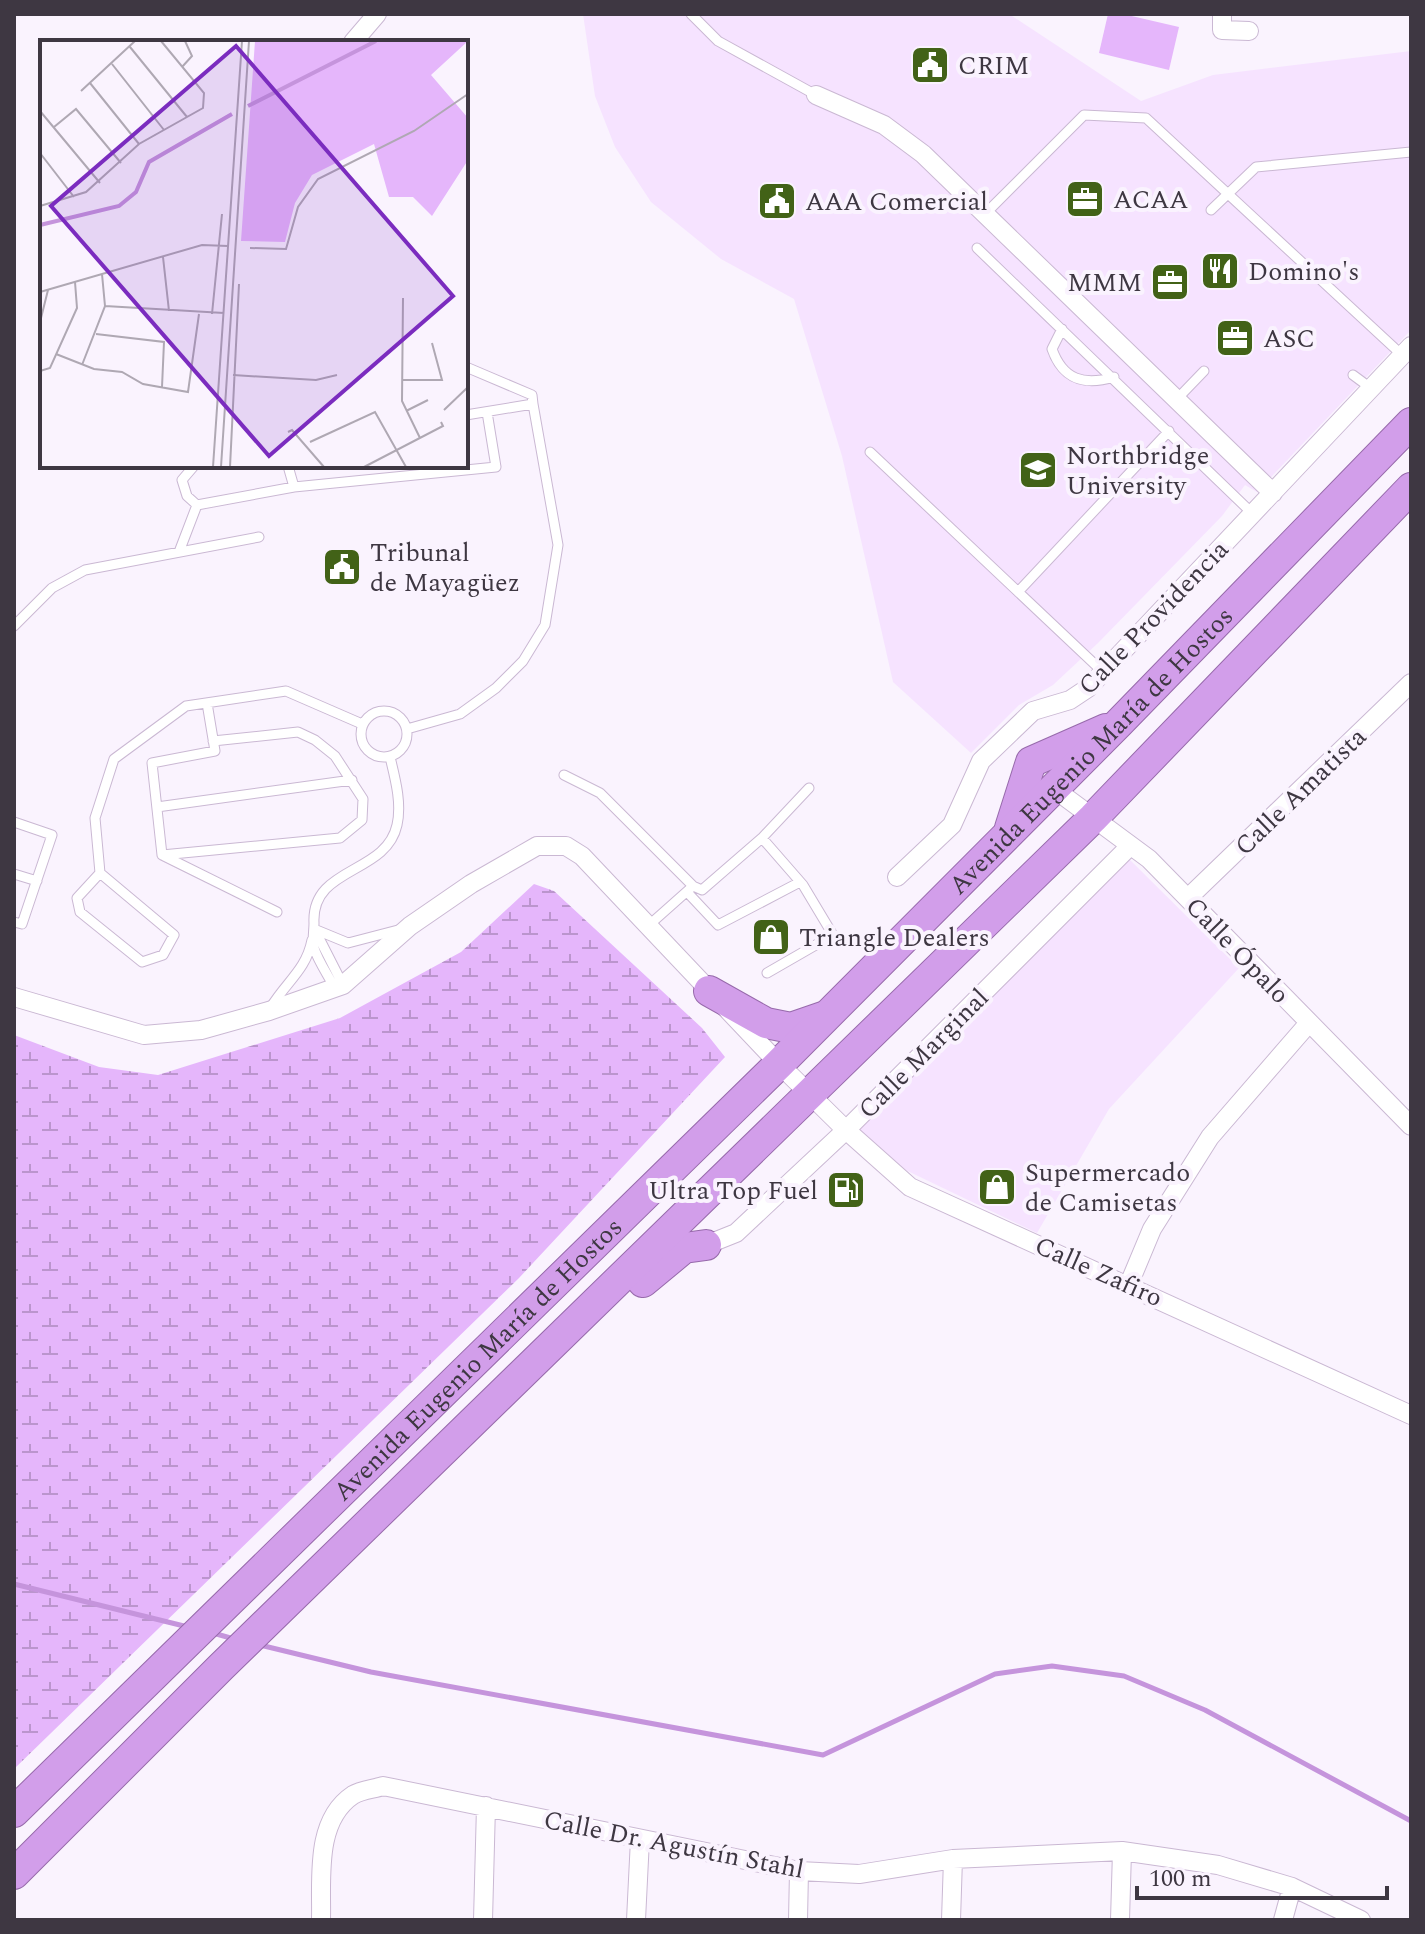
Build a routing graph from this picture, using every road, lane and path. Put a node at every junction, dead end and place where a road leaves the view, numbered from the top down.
1 (377, 14) edge
2 (691, 14) edge
3 (1222, 14) edge
4 (1249, 31) dead end
5 (355, 40) edge
6 (816, 95) joint
7 (1411, 152) edge
8 (1229, 191) junction
9 (1211, 210) dead end
10 (985, 214) junction
11 (977, 248) dead end
12 (1062, 329) junction
13 (1407, 350) edge
14 (468, 368) edge
15 (1204, 371) dead end
16 (1353, 375) dead end
17 (1114, 377) junction
18 (1372, 389) junction
19 (1177, 399) junction
20 (533, 404) junction
21 (487, 412) junction
22 (468, 415) edge
23 (1411, 423) edge
24 (1169, 431) junction
25 (870, 452) dead end
26 (192, 468) edge
27 (289, 468) edge
28 (294, 487) junction
29 (1411, 488) edge
30 (1273, 493) junction
31 (197, 505) junction
32 (1253, 514) junction
33 (259, 537) dead end
34 (179, 552) junction
35 (1018, 592) junction
36 (14, 626) edge
37 (1103, 672) junction
38 (1411, 683) edge
39 (207, 703) junction
40 (1119, 723) junction
41 (362, 724) junction
42 (407, 729) junction
43 (1007, 737) junction
44 (213, 741) junction
45 (390, 757) junction
46 (1031, 762) junction
47 (564, 775) dead end
48 (352, 780) junction
49 (809, 788) dead end
50 (1053, 788) junction
51 (157, 807) junction
52 (1093, 818) junction
53 (14, 822) edge
54 (1009, 831) junction
55 (762, 838) junction
56 (1130, 846) junction
57 (162, 855) junction
58 (100, 873) junction
59 (14, 874) edge
60 (897, 877) dead end
61 (37, 881) junction
62 (800, 882) junction
63 (690, 889) junction
64 (1188, 898) junction
65 (277, 912) dead end
66 (14, 922) edge
67 (410, 926) junction
68 (648, 926) junction
69 (314, 929) junction
70 (767, 973) dead end
71 (338, 986) junction
72 (709, 991) junction
73 (14, 997) edge
74 (269, 1011) junction
75 (825, 1017) junction
76 (1308, 1024) junction
77 (779, 1064) junction
78 (809, 1094) junction
79 (1411, 1126) edge
80 (846, 1130) junction
81 (706, 1245) joint
82 (1129, 1284) junction
83 (1411, 1415) edge
84 (482, 1416) junction
85 (486, 1806) junction
86 (14, 1812) edge
87 (640, 1839) junction
88 (1122, 1851) junction
89 (953, 1859) junction
90 (799, 1871) junction
91 (14, 1874) edge
92 (1292, 1887) junction
93 (321, 1920) edge
94 (483, 1920) edge
95 (636, 1920) edge
96 (798, 1920) edge
97 (951, 1920) edge
98 (1120, 1920) edge
99 (1283, 1920) edge
100 (1361, 1920) edge

1 - 5 street
2 - 6 lane
3 - 4 street
6 - 10 street
7 - 8 lane
8 - 9 lane
8 - 10 lane
8 - 13 lane
10 - 19 street
11 - 12 lane
12 - 17 lane
12 - 17 lane
13 - 18 street, Calle Providencia
14 - 20 lane
15 - 19 lane
16 - 18 lane
17 - 24 lane
18 - 30 street, Calle Providencia
19 - 30 street
20 - 21 lane
20 - 42 lane
21 - 22 lane
21 - 28 lane
23 - 40 highway, Avenida Eugenio María de Hostos
24 - 32 lane
24 - 35 lane
25 - 35 lane
26 - 31 lane
27 - 28 lane
28 - 31 lane
29 - 52 highway, Avenida Eugenio María de Hostos
30 - 32 street, Calle Providencia
31 - 34 lane
32 - 37 street, Calle Providencia
33 - 34 lane
34 - 36 lane
35 - 37 lane
37 - 43 street, Calle Providencia
38 - 64 street, Calle Amatista
39 - 41 lane
39 - 44 lane
39 - 58 lane
40 - 46 highway
40 - 50 highway, Avenida Eugenio María de Hostos
41 - 42 lane
41 - 45 lane
42 - 45 lane
43 - 46 street
43 - 60 street, Calle Providencia
44 - 48 lane
44 - 51 lane
45 - 69 lane
46 - 54 highway
47 - 63 lane
48 - 51 lane
48 - 57 lane
49 - 55 lane
50 - 52 street, Calle Ópalo
50 - 54 highway, Avenida Eugenio María de Hostos
51 - 57 lane
52 - 56 street, Calle Ópalo
52 - 78 highway, Avenida Eugenio María de Hostos
53 - 61 lane
54 - 75 highway, Avenida Eugenio María de Hostos
55 - 62 lane
55 - 63 lane
56 - 64 street, Calle Ópalo
56 - 80 street, Calle Marginal
57 - 65 lane
58 - 58 lane
59 - 61 lane
61 - 66 lane
62 - 63 lane
62 - 70 lane
63 - 68 lane
64 - 76 street, Calle Ópalo
67 - 68 street, Calle Zafiro
67 - 69 lane
67 - 71 street, Calle Zafiro
68 - 72 street, Calle Zafiro
69 - 71 lane
69 - 74 lane
71 - 74 street
72 - 75 highway
72 - 77 street, Calle Zafiro
73 - 74 street
75 - 77 highway, Avenida Eugenio María de Hostos
76 - 79 street, Calle Ópalo
76 - 82 street
77 - 78 street, Calle Zafiro
77 - 86 highway, Avenida Eugenio María de Hostos
78 - 80 street, Calle Zafiro
78 - 84 highway, Avenida Eugenio María de Hostos
80 - 81 street, Calle Marginal
80 - 82 street, Calle Zafiro
81 - 84 highway
82 - 83 street, Calle Zafiro
84 - 91 highway, Avenida Eugenio María de Hostos
85 - 87 street, Calle Dr. Agustín Stahl
85 - 93 street, Calle Dr. Agustín Stahl
85 - 94 street
87 - 90 street, Calle Dr. Agustín Stahl
87 - 95 street
88 - 89 street, Calle Dr. Agustín Stahl
88 - 92 street, Calle Dr. Agustín Stahl
88 - 98 street
89 - 90 street, Calle Dr. Agustín Stahl
89 - 97 street
90 - 96 street
92 - 99 street
92 - 100 street, Calle Dr. Agustín Stahl

